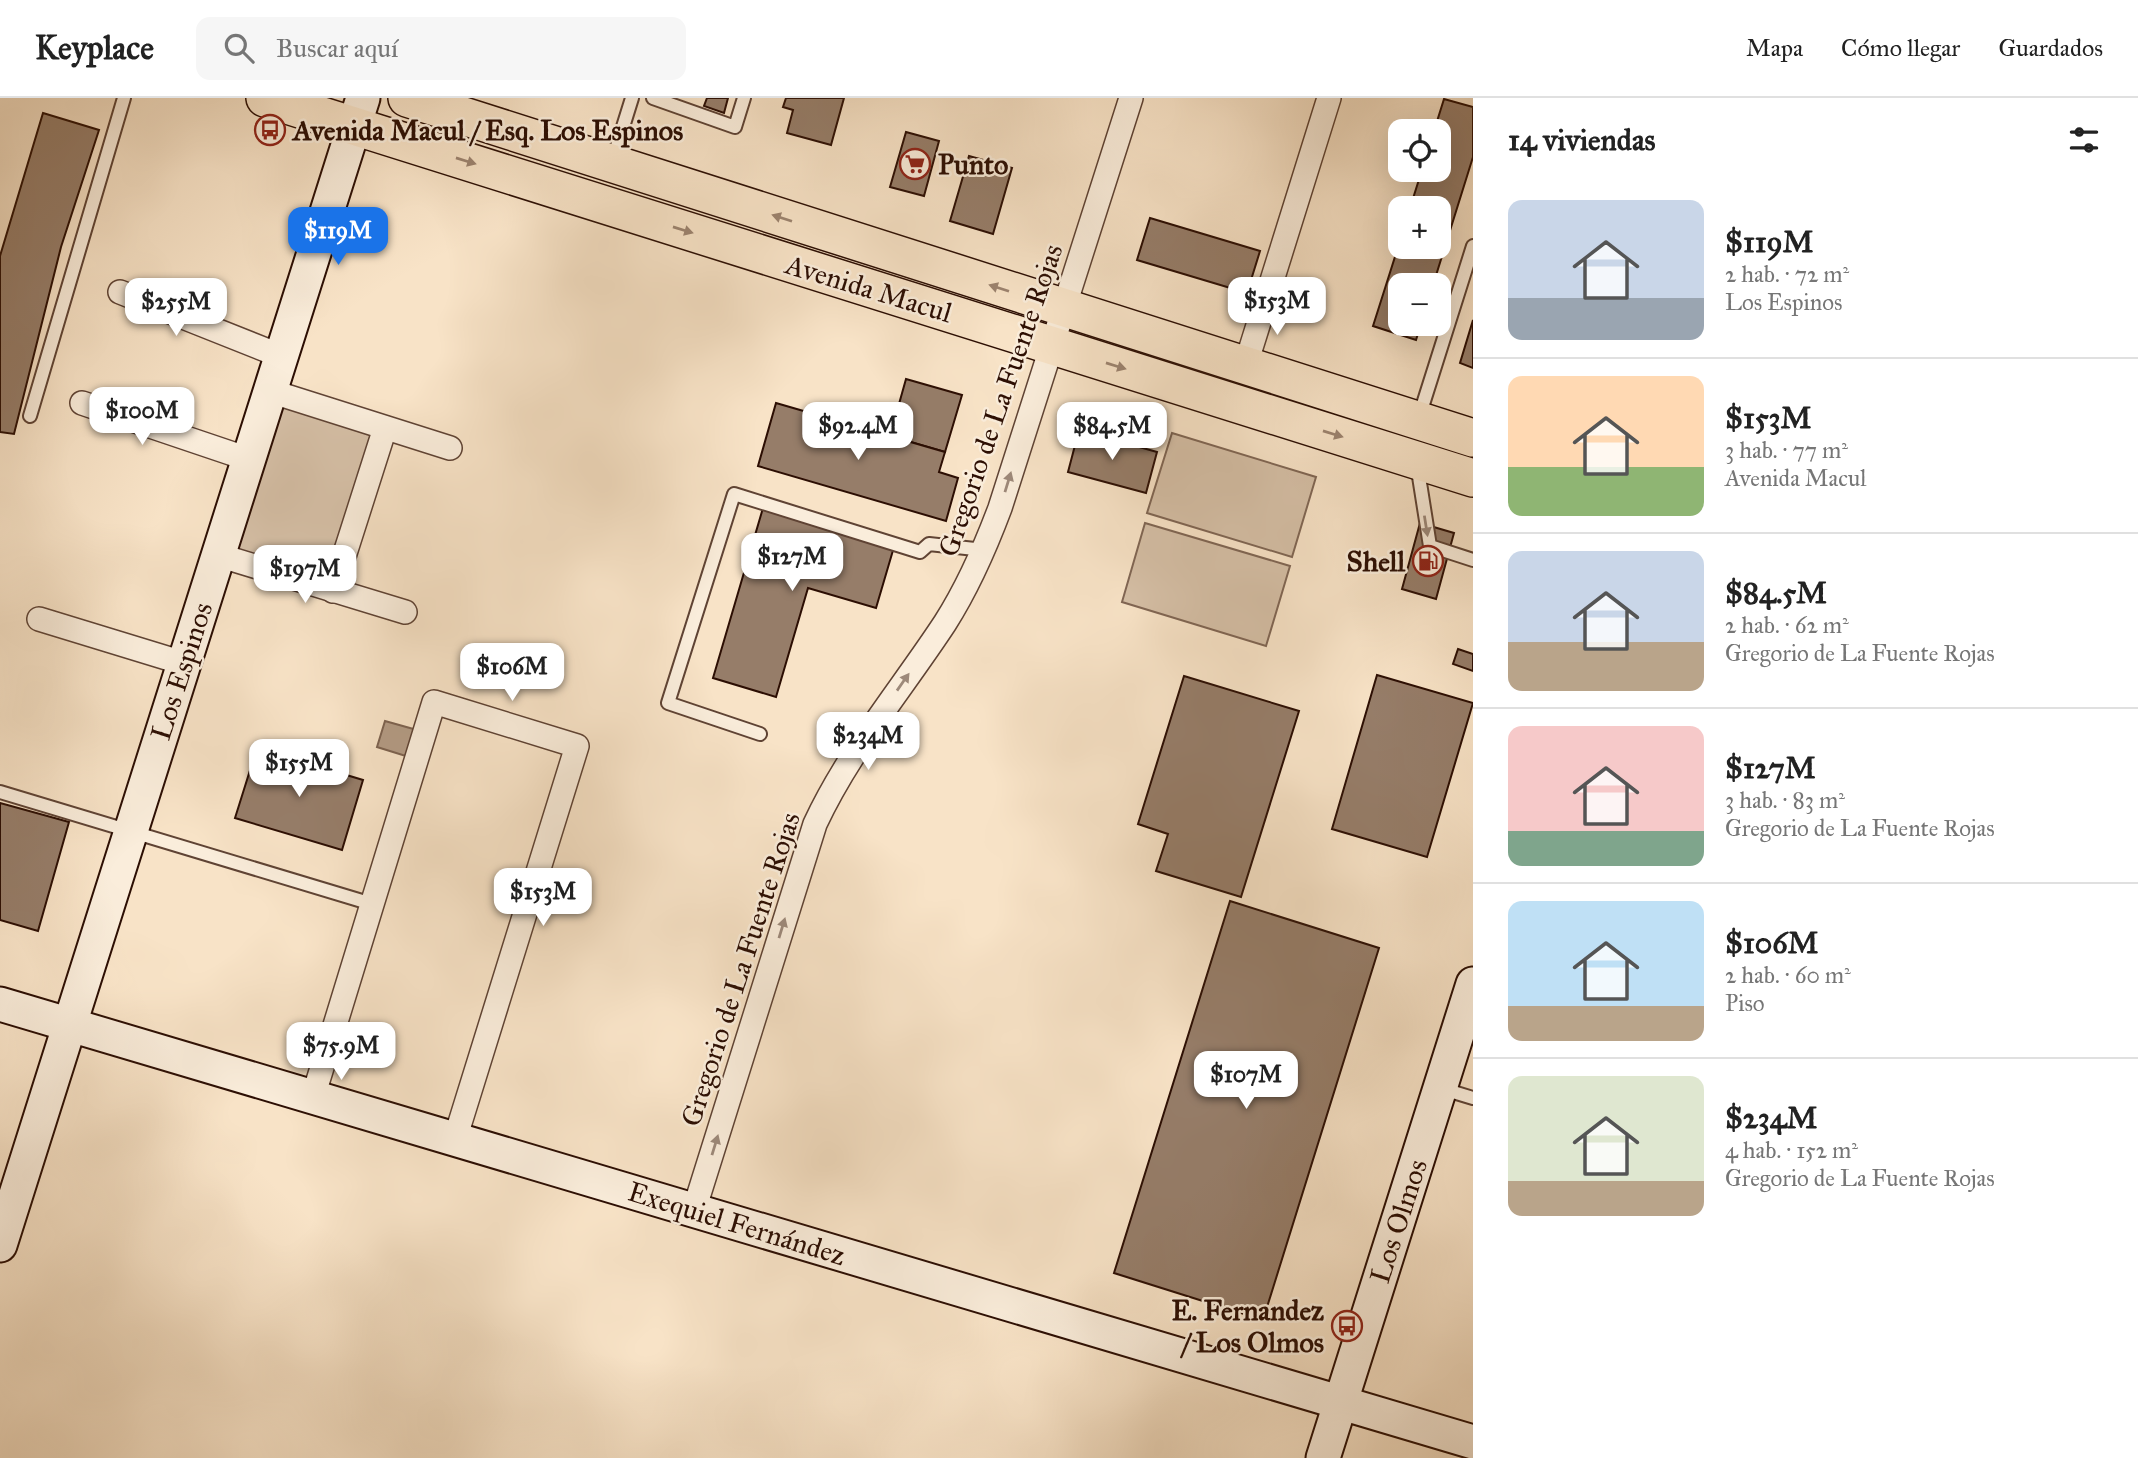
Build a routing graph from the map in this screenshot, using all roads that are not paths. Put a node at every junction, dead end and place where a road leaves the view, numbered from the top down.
1 (124, 98) edge
2 (265, 98) edge
3 (407, 98) edge
4 (632, 98) edge
5 (653, 98) edge
6 (744, 98) edge
7 (1131, 98) edge
8 (1329, 98) edge
9 (359, 112) edge
10 (612, 163) junction
11 (1473, 246) edge
12 (120, 292) dead end
13 (1063, 309) junction
14 (1051, 345) junction
15 (281, 356) junction
16 (1245, 367) junction
17 (270, 391) junction
18 (82, 404) dead end
19 (30, 416) dead end
20 (1418, 421) junction
21 (385, 428) junction
22 (1473, 438) edge
23 (450, 448) dead end
24 (248, 459) junction
25 (1416, 460) junction
26 (1473, 478) edge
27 (984, 550) junction
28 (218, 555) junction
29 (1473, 560) edge
30 (333, 591) junction
31 (405, 612) dead end
32 (39, 619) dead end
33 (183, 663) junction
34 (760, 734) dead end
35 (0, 792) edge
36 (130, 831) junction
37 (372, 904) junction
38 (1473, 984) edge
39 (0, 1004) edge
40 (68, 1024) junction
41 (1440, 1088) junction
42 (313, 1097) junction
43 (1473, 1098) edge
44 (455, 1139) junction
45 (694, 1210) junction
46 (0, 1245) edge
47 (1340, 1403) junction
48 (1473, 1443) edge
49 (1323, 1458) edge

1 - 19 lane
2 - 9 main road, Avenida Macul
3 - 10 main road, Avenida Macul
4 - 10 lane
5 - 6 lane
7 - 13 street, Gregorio de La Fuente Rojas
8 - 16 street
9 -> 14 main road, Avenida Macul
9 - 15 street, Los Espinos
13 -> 10 main road, Avenida Macul
11 - 20 lane
12 - 15 street
13 - 14 street, Gregorio de La Fuente Rojas
13 - 16 main road, Avenida Macul
14 -> 25 main road, Avenida Macul
27 -> 14 street, Gregorio de La Fuente Rojas
15 - 17 street, Los Espinos
16 - 20 main road, Avenida Macul
17 - 21 street
17 - 24 street, Los Espinos
18 - 24 street
20 - 22 main road, Avenida Macul
21 - 23 street
21 - 30 street
24 - 28 street, Los Espinos
25 - 26 main road, Avenida Macul
25 -> 29 lane
27 - 34 lane
45 -> 27 street, Gregorio de La Fuente Rojas
28 - 30 street
28 - 33 street, Los Espinos
30 - 31 street
32 - 33 street
33 - 36 street, Los Espinos
35 - 36 lane
36 - 37 lane
36 - 40 street, Los Espinos
37 - 42 street
37 - 44 street
38 - 41 street, Los Olmos
39 - 40 street, Exequiel Fernández
40 - 42 street, Exequiel Fernández
40 - 46 street, Los Espinos
41 - 43 lane
41 - 47 street, Los Olmos
42 - 44 street, Exequiel Fernández
44 - 45 street, Exequiel Fernández
45 - 47 street, Exequiel Fernández
47 - 48 street, Exequiel Fernández
47 - 49 street, Los Olmos

